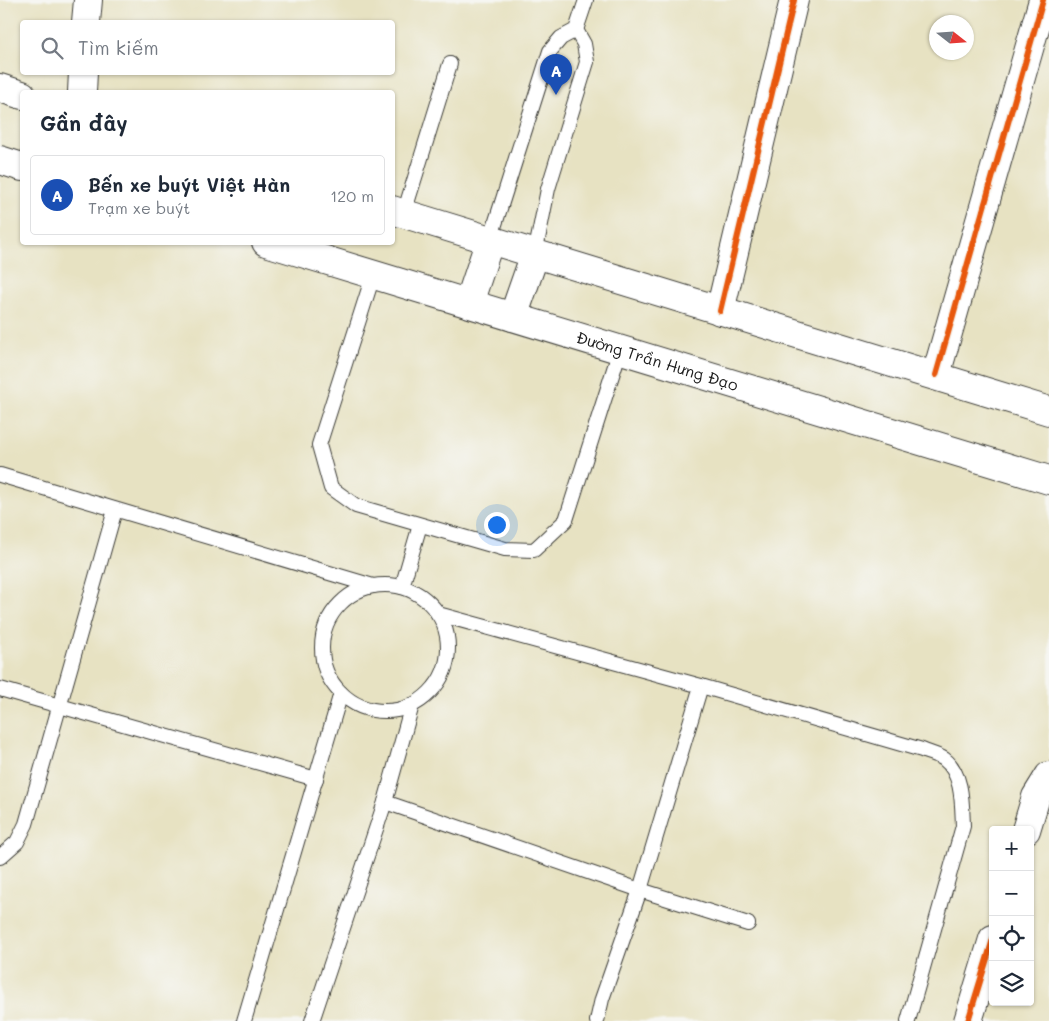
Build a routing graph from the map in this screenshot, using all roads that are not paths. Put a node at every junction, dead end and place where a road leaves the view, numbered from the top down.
1 (88, 0) edge
2 (586, 0) edge
3 (794, 0) edge
4 (1043, 0) edge
5 (86, 20) edge
6 (576, 30) junction
7 (450, 64) dead end
8 (83, 75) edge
9 (0, 88) edge
10 (82, 90) edge
11 (20, 94) edge
12 (0, 160) edge
13 (20, 166) edge
14 (398, 212) edge
15 (490, 240) junction
16 (275, 245) edge
17 (535, 254) junction
18 (372, 276) junction
19 (469, 303) junction
20 (720, 311) junction
21 (513, 317) junction
22 (620, 350) junction
23 (936, 375) junction
24 (1049, 411) edge
25 (0, 475) edge
26 (1049, 480) edge
27 (115, 510) junction
28 (420, 525) junction
29 (373, 586) junction
30 (402, 587) junction
31 (438, 614) junction
32 (701, 686) junction
33 (0, 689) edge
34 (341, 693) junction
35 (412, 705) junction
36 (59, 706) junction
37 (1049, 776) edge
38 (316, 779) junction
39 (385, 802) junction
40 (1027, 826) edge
41 (0, 857) edge
42 (640, 890) junction
43 (748, 924) dead end
44 (989, 952) edge
45 (244, 1021) edge
46 (312, 1021) edge
47 (597, 1021) edge
48 (908, 1021) edge
49 (968, 1021) edge

1 - 5 main road
2 - 6 lane
3 - 20 main road
4 - 23 main road
6 - 15 lane
6 - 17 lane
7 - 14 lane
8 - 10 main road
9 - 11 main road
12 - 13 main road
14 - 15 main road
15 - 17 main road
15 - 19 main road
16 - 18 main road, Đường Trần Hưng Đạo
17 - 20 main road
17 - 21 main road
18 - 19 main road, Đường Trần Hưng Đạo
18 - 28 lane
19 - 21 main road, Đường Trần Hưng Đạo
20 - 23 main road
21 - 22 main road, Đường Trần Hưng Đạo
22 - 26 main road, Đường Trần Hưng Đạo
22 - 28 lane
23 - 24 main road
25 - 27 lane
27 - 29 lane
27 - 36 lane
28 - 30 lane
29 - 30 lane
29 - 34 lane
30 - 31 lane
31 - 32 lane
31 - 35 lane
32 - 42 lane
32 - 48 lane
33 - 36 lane
34 - 35 lane
34 - 38 lane
35 - 39 lane
36 - 38 lane
36 - 41 lane
37 - 40 main road
38 - 45 lane
39 - 42 lane
39 - 46 lane
42 - 43 lane
42 - 47 lane
44 - 49 main road

